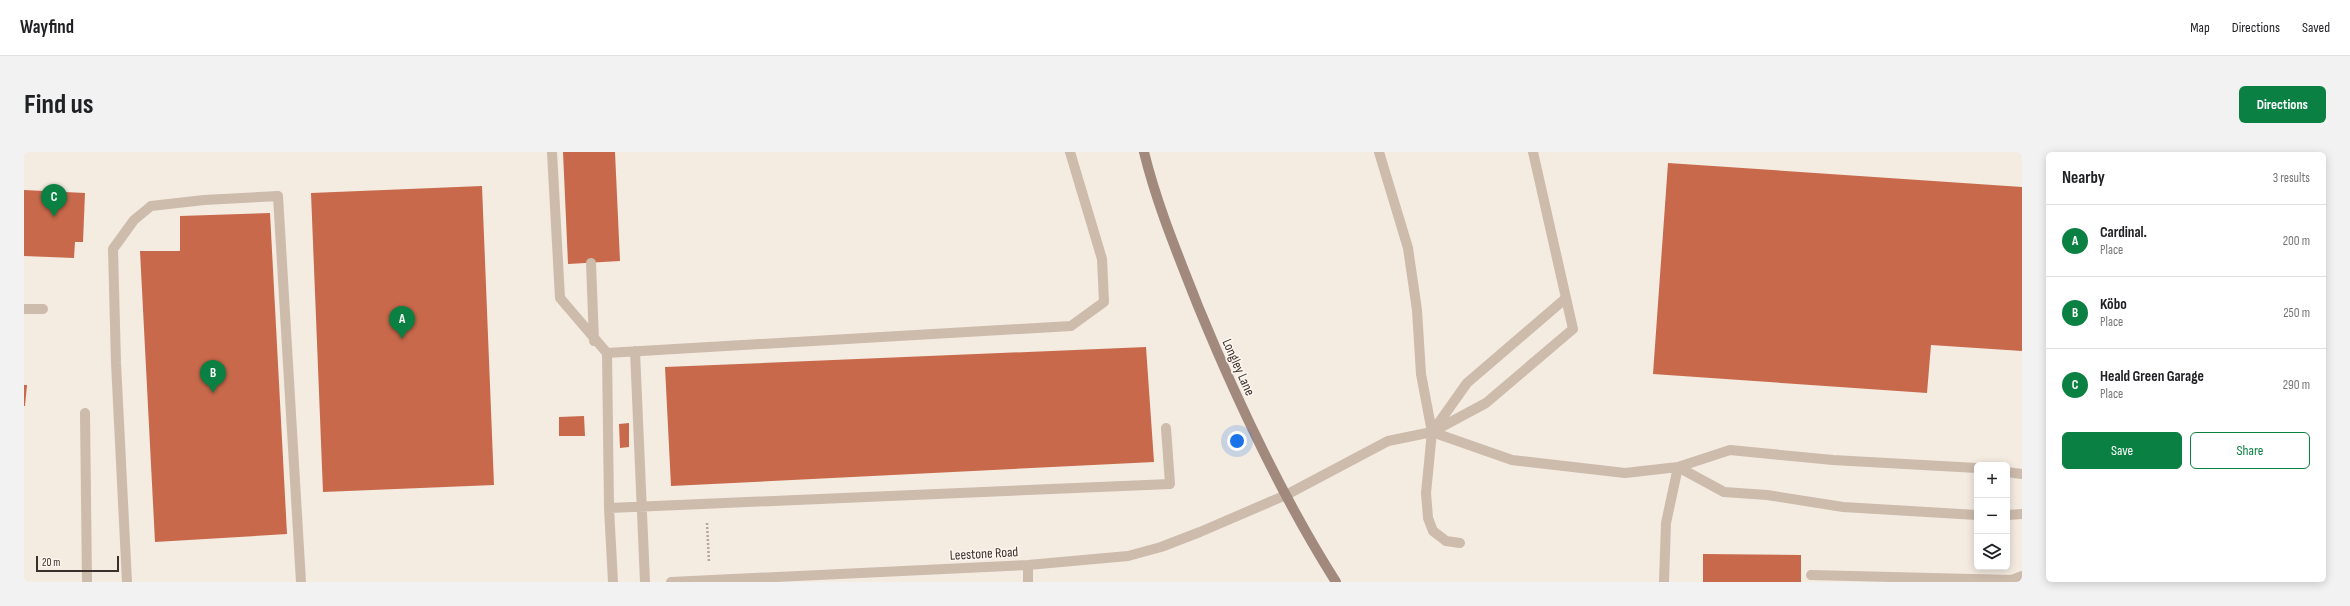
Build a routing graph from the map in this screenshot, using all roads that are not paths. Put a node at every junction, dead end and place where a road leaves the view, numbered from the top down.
1 (552, 152) edge
2 (1070, 152) edge
3 (1144, 152) edge
4 (1379, 152) edge
5 (1533, 152) edge
6 (591, 263) dead end
7 (1566, 298) junction
8 (24, 309) edge
9 (43, 309) dead end
10 (594, 340) junction
11 (635, 351) junction
12 (607, 353) junction
13 (85, 413) dead end
14 (1166, 428) dead end
15 (1432, 432) junction
16 (1678, 467) junction
17 (1974, 468) edge
18 (2010, 472) edge
19 (2022, 474) edge
20 (1286, 495) junction
21 (641, 507) junction
22 (609, 508) junction
23 (1974, 514) edge
24 (2022, 514) edge
25 (2010, 515) edge
26 (1460, 543) dead end
27 (1028, 565) junction
28 (1811, 574) dead end
29 (2022, 576) edge
30 (87, 582) edge
31 (127, 582) edge
32 (301, 582) edge
33 (613, 582) edge
34 (645, 582) edge
35 (671, 582) edge
36 (1028, 582) edge
37 (1336, 582) edge
38 (1664, 582) edge

1 - 10 street
2 - 11 street
3 - 20 main road, Longley Lane
4 - 15 street
5 - 7 street
6 - 10 street
7 - 15 street
7 - 15 street
8 - 9 street
10 - 12 street
11 - 12 street
11 - 21 street
12 - 22 street
13 - 30 street
14 - 21 street
15 - 16 street
15 - 20 street, Leestone Road
15 - 26 street
16 - 17 street
16 - 23 street
16 - 38 street
18 - 19 street
20 - 27 street, Leestone Road
20 - 37 main road, Longley Lane
21 - 22 street
21 - 34 street
22 - 33 street
24 - 25 street
27 - 35 street, Leestone Road
27 - 36 street
28 - 29 street
31 - 32 street

